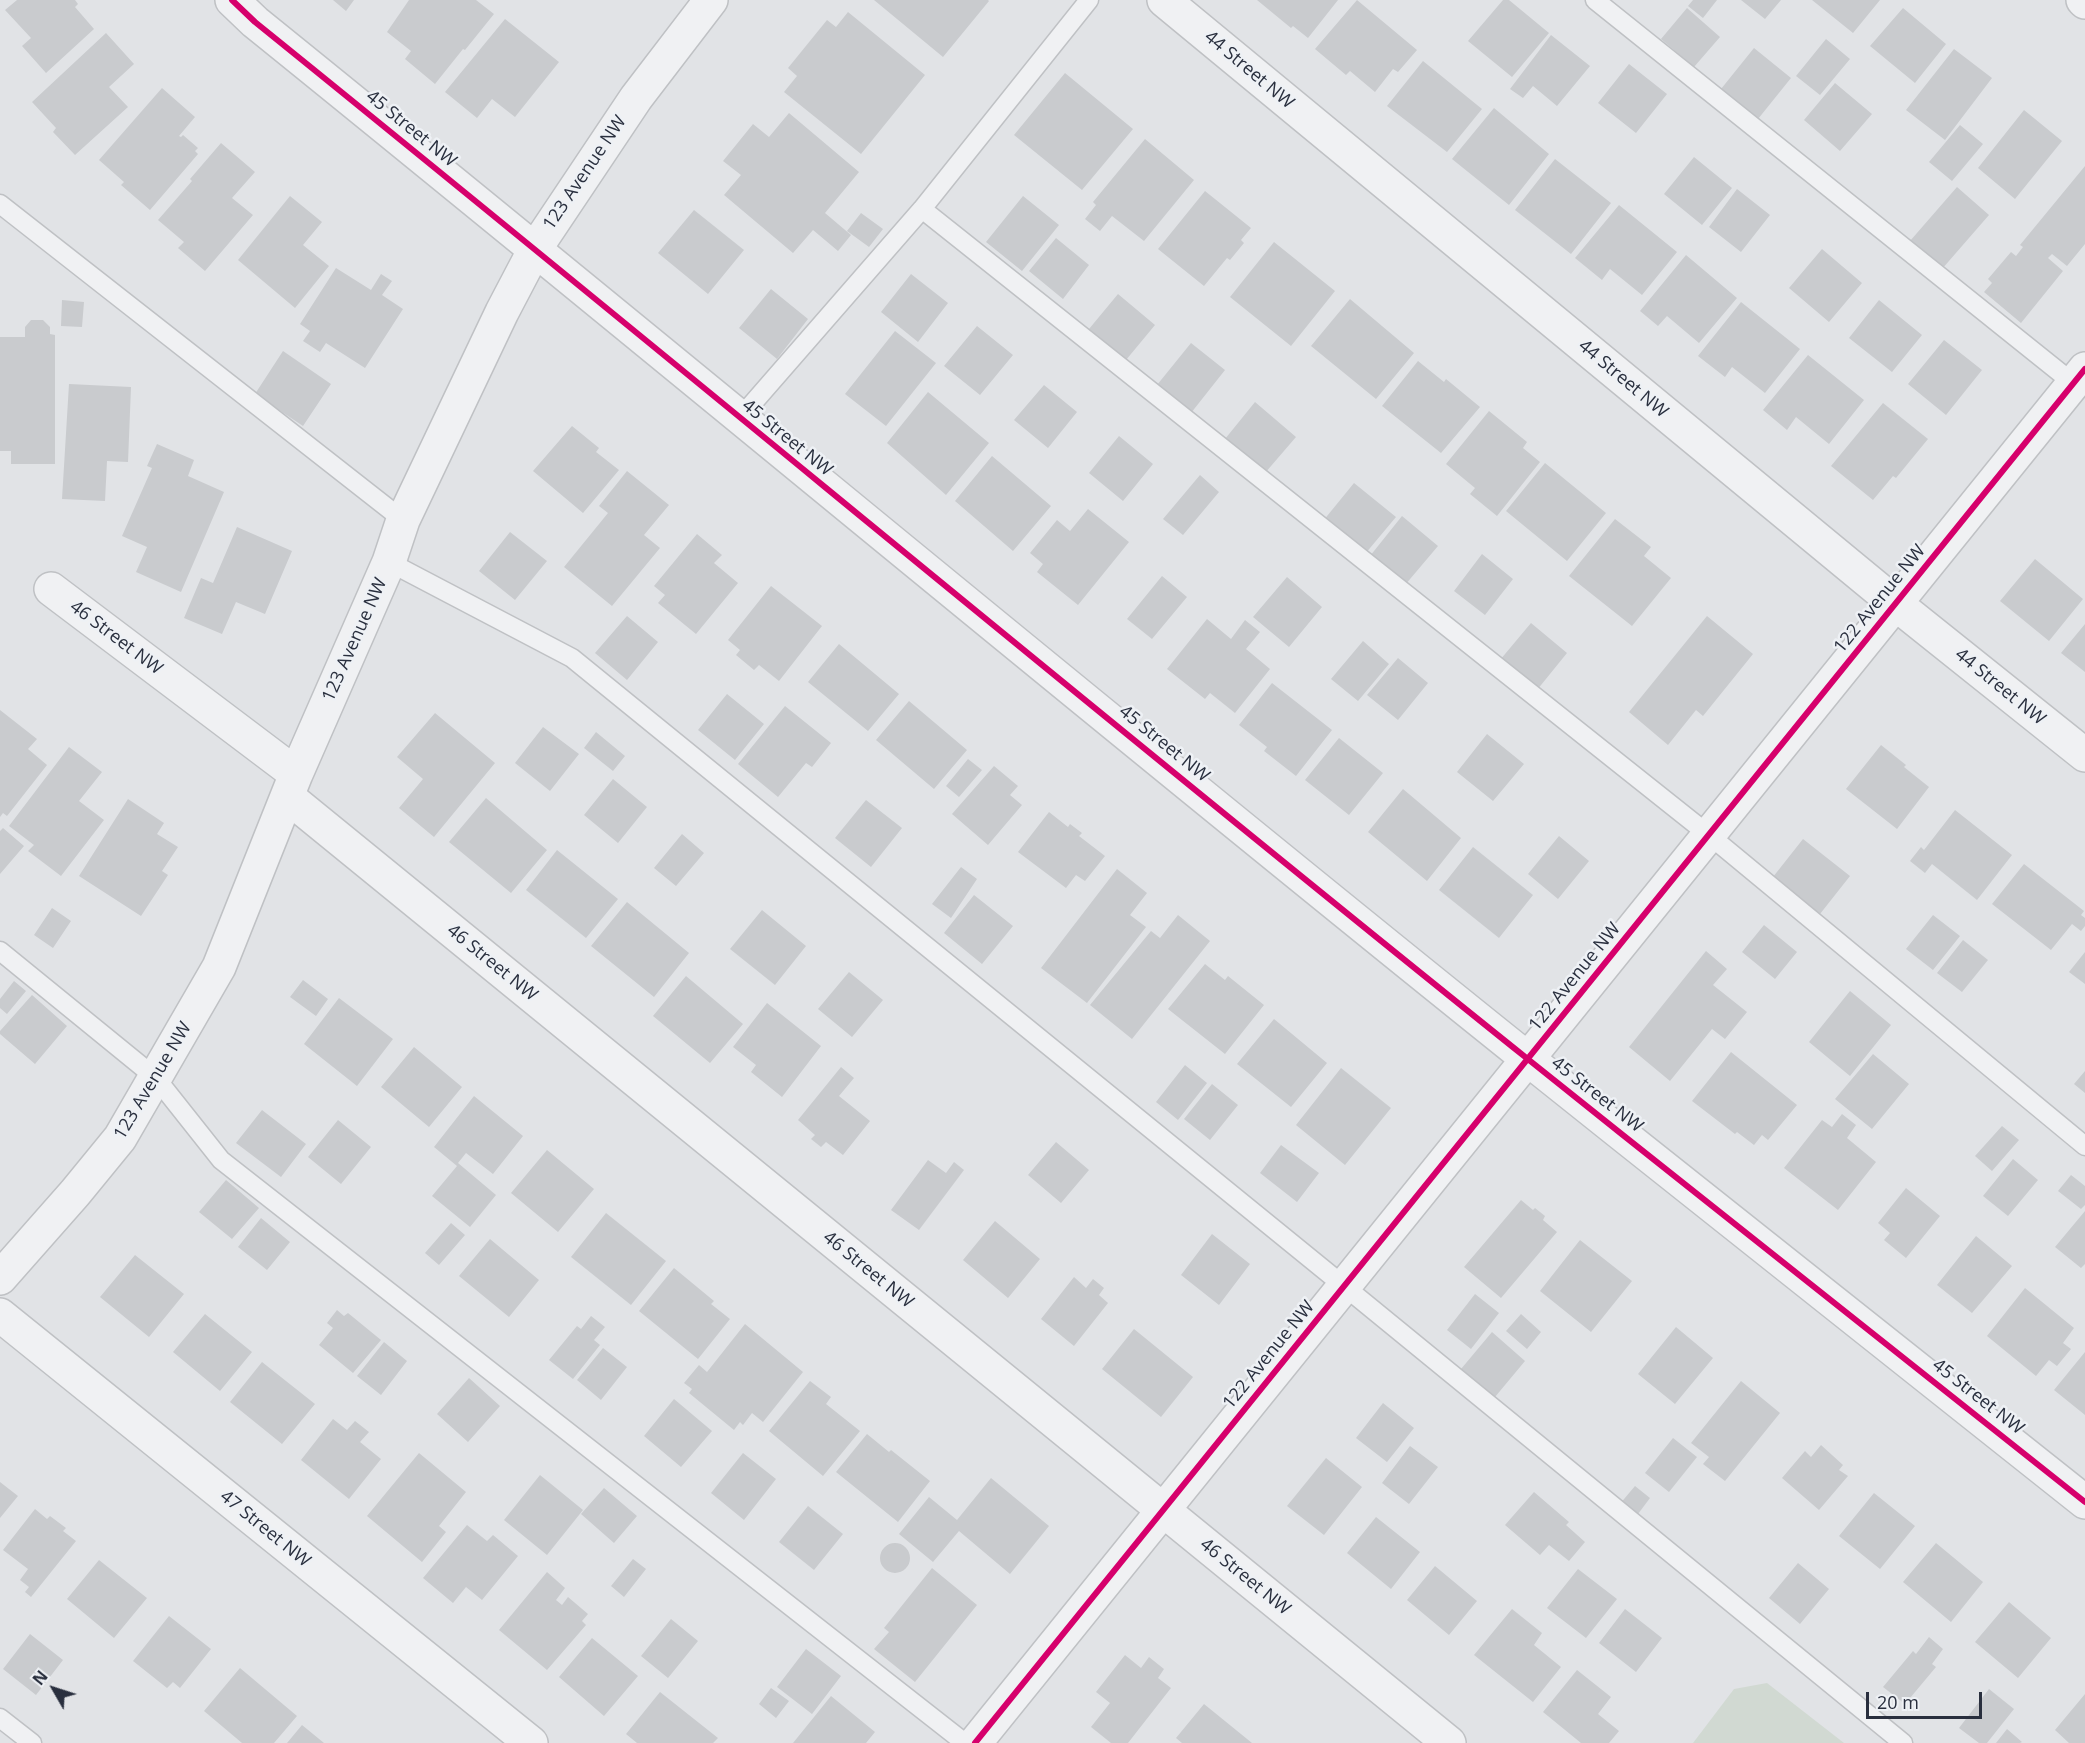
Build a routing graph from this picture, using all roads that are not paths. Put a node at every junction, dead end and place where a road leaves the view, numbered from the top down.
1 (232, 0) edge
2 (711, 0) edge
3 (1089, 0) edge
4 (1164, 0) edge
5 (1595, 0) edge
6 (0, 204) edge
7 (922, 209) junction
8 (535, 249) junction
9 (2081, 382) edge
10 (739, 419) junction
11 (403, 520) junction
12 (389, 562) junction
13 (51, 589) dead end
14 (1896, 604) junction
15 (2085, 755) edge
16 (292, 785) junction
17 (1708, 835) junction
18 (0, 951) edge
19 (1528, 1059) junction
20 (156, 1078) junction
21 (2085, 1146) edge
22 (0, 1278) edge
23 (1344, 1286) junction
24 (0, 1315) edge
25 (2085, 1502) edge
26 (1164, 1510) junction
27 (0, 1718) edge
28 (32, 1743) edge
29 (531, 1743) edge
30 (965, 1743) edge
31 (975, 1743) edge
32 (1449, 1743) edge
33 (1903, 1743) edge

1 - 8 street, 45 Street NW
2 - 8 street, 123 Avenue NW
3 - 7 lane
4 - 14 street, 44 Street NW
5 - 9 lane
6 - 11 lane
7 - 10 lane
7 - 17 lane
8 - 10 street, 45 Street NW
8 - 11 street, 123 Avenue NW
9 - 14 street, 122 Avenue NW
10 - 19 street, 45 Street NW
11 - 12 street, 123 Avenue NW
12 - 16 street, 123 Avenue NW
12 - 23 lane
13 - 16 street, 46 Street NW
14 - 15 street, 44 Street NW
14 - 17 street, 122 Avenue NW
16 - 20 street, 123 Avenue NW
16 - 26 street, 46 Street NW
17 - 19 street, 122 Avenue NW
17 - 21 lane
18 - 20 lane
19 - 23 street, 122 Avenue NW
19 - 25 street, 45 Street NW
20 - 22 street, 123 Avenue NW
20 - 30 lane
23 - 26 street, 122 Avenue NW
23 - 33 lane
24 - 29 street, 47 Street NW
26 - 31 street, 122 Avenue NW
26 - 32 street, 46 Street NW
27 - 28 lane

